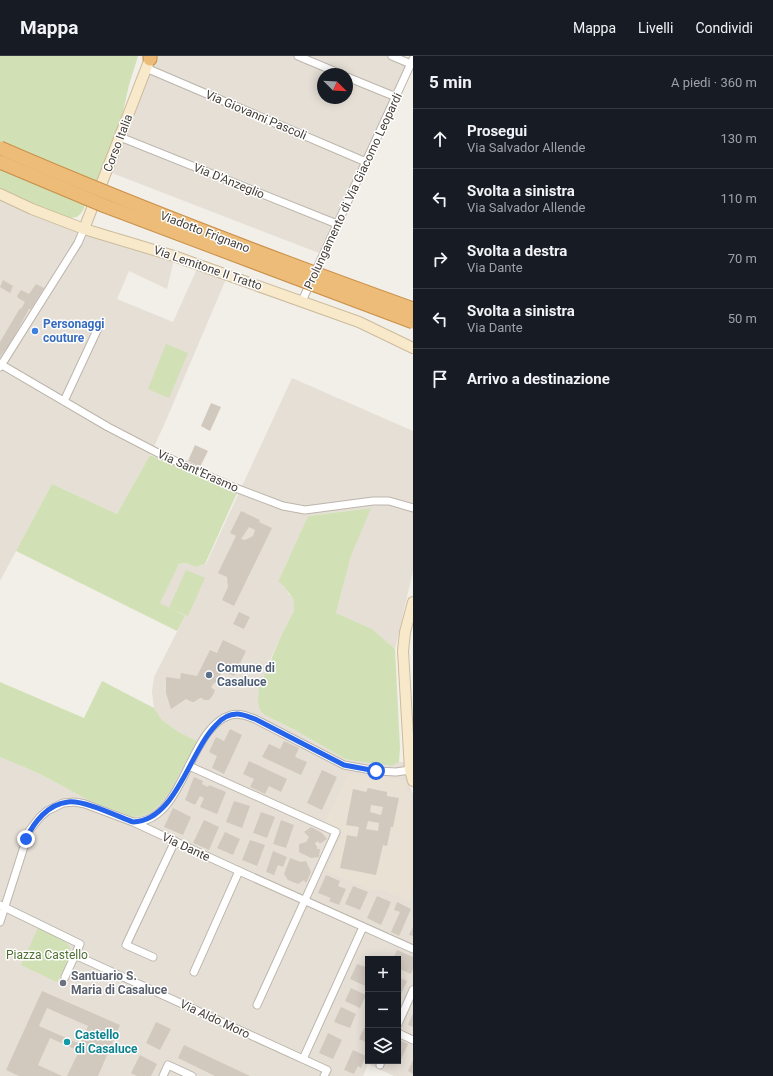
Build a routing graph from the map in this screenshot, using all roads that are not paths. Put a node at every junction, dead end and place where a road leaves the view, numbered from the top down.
1 (298, 56) edge
2 (392, 56) edge
3 (149, 60) edge
4 (412, 62) edge
5 (327, 68) edge
6 (353, 79) edge
7 (396, 97) junction
8 (120, 137) junction
9 (0, 148) edge
10 (0, 162) edge
11 (366, 162) junction
12 (0, 194) edge
13 (337, 224) junction
14 (84, 229) junction
15 (302, 301) junction
16 (413, 309) edge
17 (413, 322) edge
18 (100, 324) dead end
19 (413, 348) edge
20 (1, 366) edge
21 (64, 401) junction
22 (413, 508) edge
23 (413, 602) edge
24 (189, 766) junction
25 (410, 770) junction
26 (413, 781) edge
27 (133, 822) junction
28 (175, 841) junction
29 (239, 871) junction
30 (304, 901) junction
31 (2, 906) edge
32 (0, 922) edge
33 (363, 928) junction
34 (413, 949) edge
35 (75, 955) junction
36 (153, 957) dead end
37 (194, 972) dead end
38 (65, 977) dead end
39 (413, 990) edge
40 (256, 1005) dead end
41 (401, 1017) edge
42 (401, 1034) edge
43 (413, 1040) edge
44 (303, 1059) junction
45 (162, 1076) edge
46 (192, 1076) edge
47 (324, 1076) edge

1 - 5 street
2 - 4 street
3 - 8 street, Corso Italia
3 - 11 street, Via Giovanni Pascoli
4 - 7 street, Prolungamento di Via Giacomo Leopardi
6 - 7 street
7 - 11 street, Prolungamento di Via Giacomo Leopardi
8 - 13 street, Via D'Anzeglio
8 - 14 street, Corso Italia
9 - 16 highway, Viadotto Frignano, bridge
10 - 17 highway, Viadotto Frignano, bridge
11 - 13 street, Prolungamento di Via Giacomo Leopardi
12 - 14 street, Via Lemitone II Tratto
13 - 15 street, Prolungamento di Via Giacomo Leopardi
14 - 15 street, Via Lemitone II Tratto
14 - 20 street
15 - 19 street, Via Lemitone II Tratto
18 - 21 street
20 - 21 street, Via Sant'Erasmo
21 - 22 street, Via Sant'Erasmo
23 - 25 street
24 - 25 street
24 - 27 street
24 - 30 street
25 - 26 street
27 - 28 street, Via Dante
27 - 31 street, Via Dante
28 - 29 street, Via Dante
28 - 36 street
29 - 30 street, Via Dante
29 - 37 street
30 - 33 street, Via Dante
30 - 40 street
31 - 32 street, Via Dante
31 - 35 street
33 - 34 street, Via Dante
33 - 44 street
35 - 38 street
35 - 44 street, Via Aldo Moro
39 - 41 street
42 - 43 street
44 - 47 street, Via Aldo Moro
45 - 46 street

